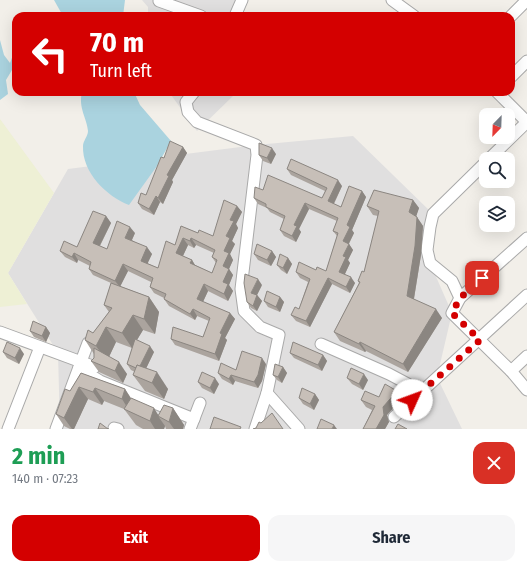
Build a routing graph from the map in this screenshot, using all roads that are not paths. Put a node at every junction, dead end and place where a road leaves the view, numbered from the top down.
1 (242, 0) edge
2 (392, 0) edge
3 (527, 0) edge
4 (159, 1) dead end
5 (190, 12) edge
6 (237, 12) edge
7 (408, 12) edge
8 (515, 12) edge
9 (527, 61) edge
10 (515, 73) edge
11 (191, 96) edge
12 (501, 96) edge
13 (527, 122) edge
14 (496, 152) edge
15 (479, 169) edge
16 (527, 238) edge
17 (527, 295) edge
18 (460, 298) junction
19 (0, 332) edge
20 (480, 340) junction
21 (88, 343) edge
22 (322, 344) dead end
23 (40, 347) junction
24 (527, 356) edge
25 (80, 365) junction
26 (95, 367) edge
27 (511, 371) junction
28 (527, 390) edge
29 (421, 391) junction
30 (267, 393) junction
31 (200, 404) dead end
32 (394, 417) dead end
33 (192, 424) edge
34 (8, 429) edge
35 (56, 429) edge
36 (255, 429) edge
37 (299, 429) edge

1 - 6 street
2 - 7 street
3 - 8 street
4 - 5 street
9 - 10 street
11 - 30 street
12 - 13 street
13 - 14 street
15 - 18 street
16 - 18 street
17 - 20 street
18 - 20 street
19 - 23 street
20 - 27 street
20 - 29 street
21 - 25 street
22 - 29 street
23 - 25 street
23 - 34 street
24 - 27 street
25 - 26 street
25 - 33 street
25 - 35 street
27 - 28 street
29 - 32 street
30 - 36 street
30 - 37 street
31 - 33 street

